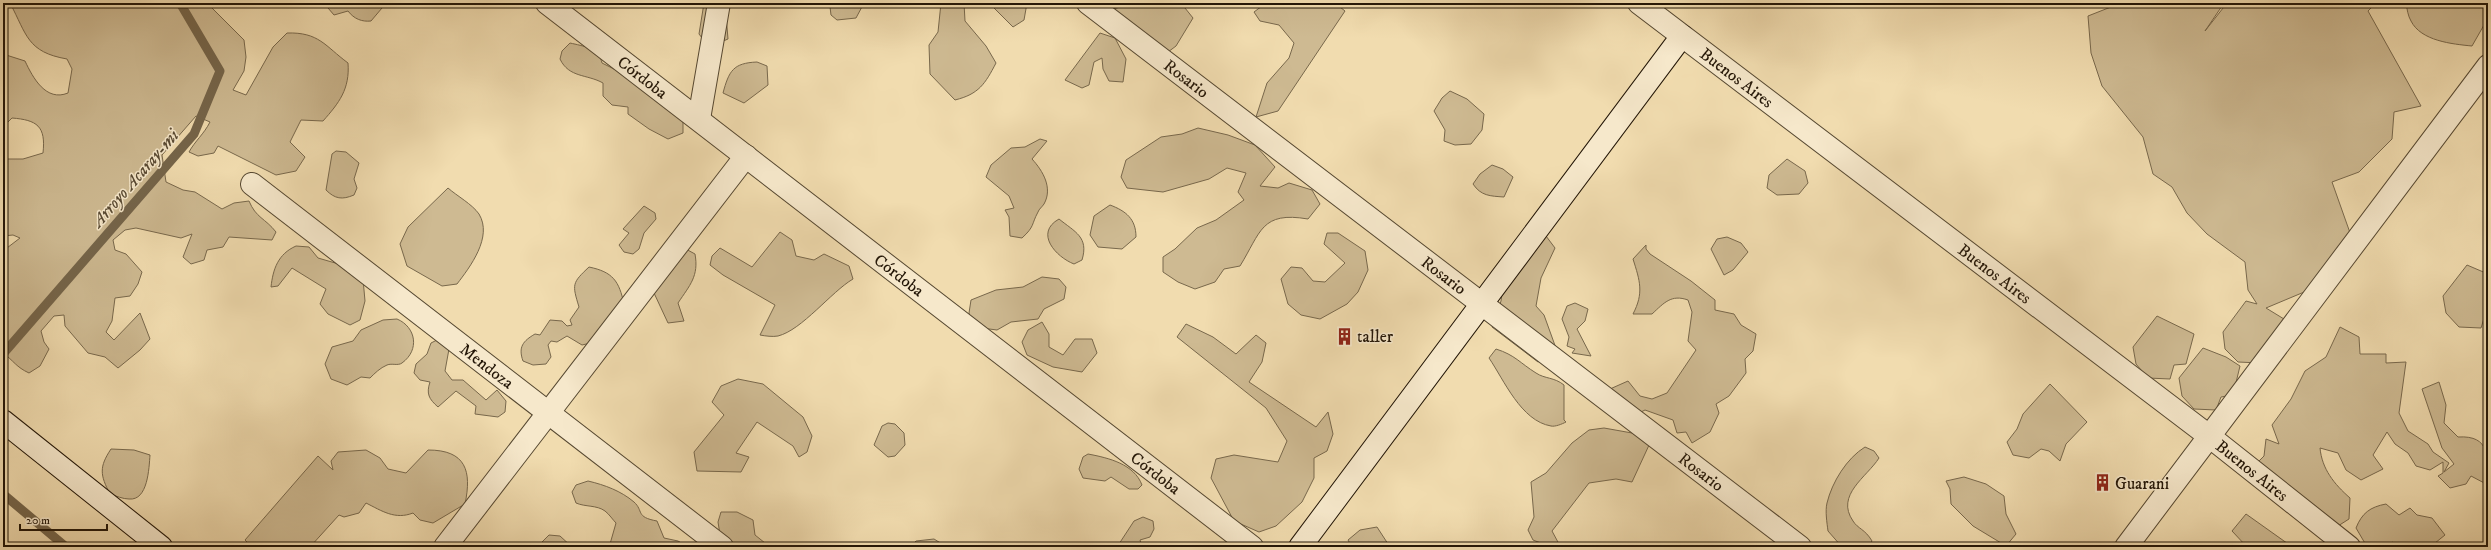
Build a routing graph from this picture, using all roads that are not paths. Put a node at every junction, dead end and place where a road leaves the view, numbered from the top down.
1 (547, 3) edge
2 (719, 3) edge
3 (1088, 3) edge
4 (1639, 3) edge
5 (1682, 36) junction
6 (2488, 66) edge
7 (699, 119) junction
8 (746, 156) junction
9 (252, 184) dead end
10 (1482, 304) junction
11 (548, 413) junction
12 (8, 425) edge
13 (2208, 436) junction
14 (161, 547) edge
15 (445, 547) edge
16 (722, 547) edge
17 (1252, 547) edge
18 (1300, 547) edge
19 (1800, 547) edge
20 (2126, 547) edge
21 (2349, 547) edge

1 - 7 street, Córdoba
2 - 7 street
3 - 10 street, Rosario
4 - 5 street, Buenos Aires
5 - 10 street
5 - 13 street, Buenos Aires
6 - 13 street
7 - 8 street, Córdoba
8 - 11 street
8 - 17 street, Córdoba
9 - 11 street, Mendoza
10 - 18 street
10 - 19 street, Rosario
11 - 15 street
11 - 16 street, Mendoza
12 - 14 street
13 - 20 street
13 - 21 street, Buenos Aires

